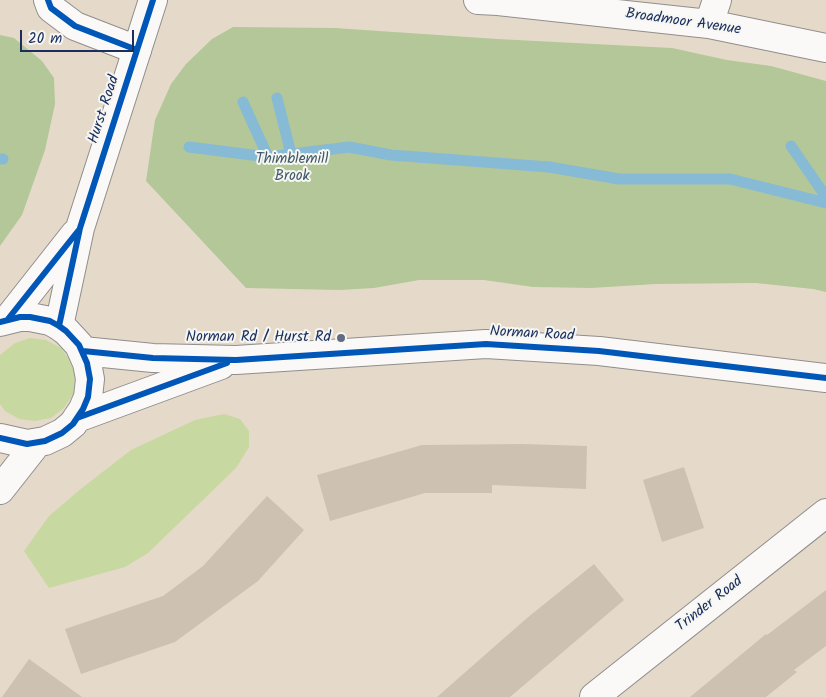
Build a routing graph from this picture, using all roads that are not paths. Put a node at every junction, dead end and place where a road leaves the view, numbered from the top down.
1 (48, 0) edge
2 (153, 0) edge
3 (478, 0) edge
4 (713, 12) edge
5 (826, 48) edge
6 (137, 50) junction
7 (80, 228) junction
8 (4, 321) edge
9 (59, 326) junction
10 (83, 351) junction
11 (236, 360) junction
12 (826, 378) edge
13 (77, 418) junction
14 (0, 438) edge
15 (37, 443) junction
16 (0, 490) edge
17 (826, 513) edge
18 (594, 697) edge

1 - 6 street
2 - 6 street, Hurst Road
3 - 4 street, Broadmoor Avenue
4 - 5 street, Broadmoor Avenue
6 - 7 street, Hurst Road
7 - 8 street, Hurst Road
7 - 9 street, Hurst Road
8 - 9 street
9 - 10 street
10 - 11 street, Norman Road
10 - 13 street
11 - 12 street, Norman Road
11 - 13 street, Norman Road
13 - 15 street
14 - 15 street
15 - 16 street
17 - 18 street, Trinder Road

